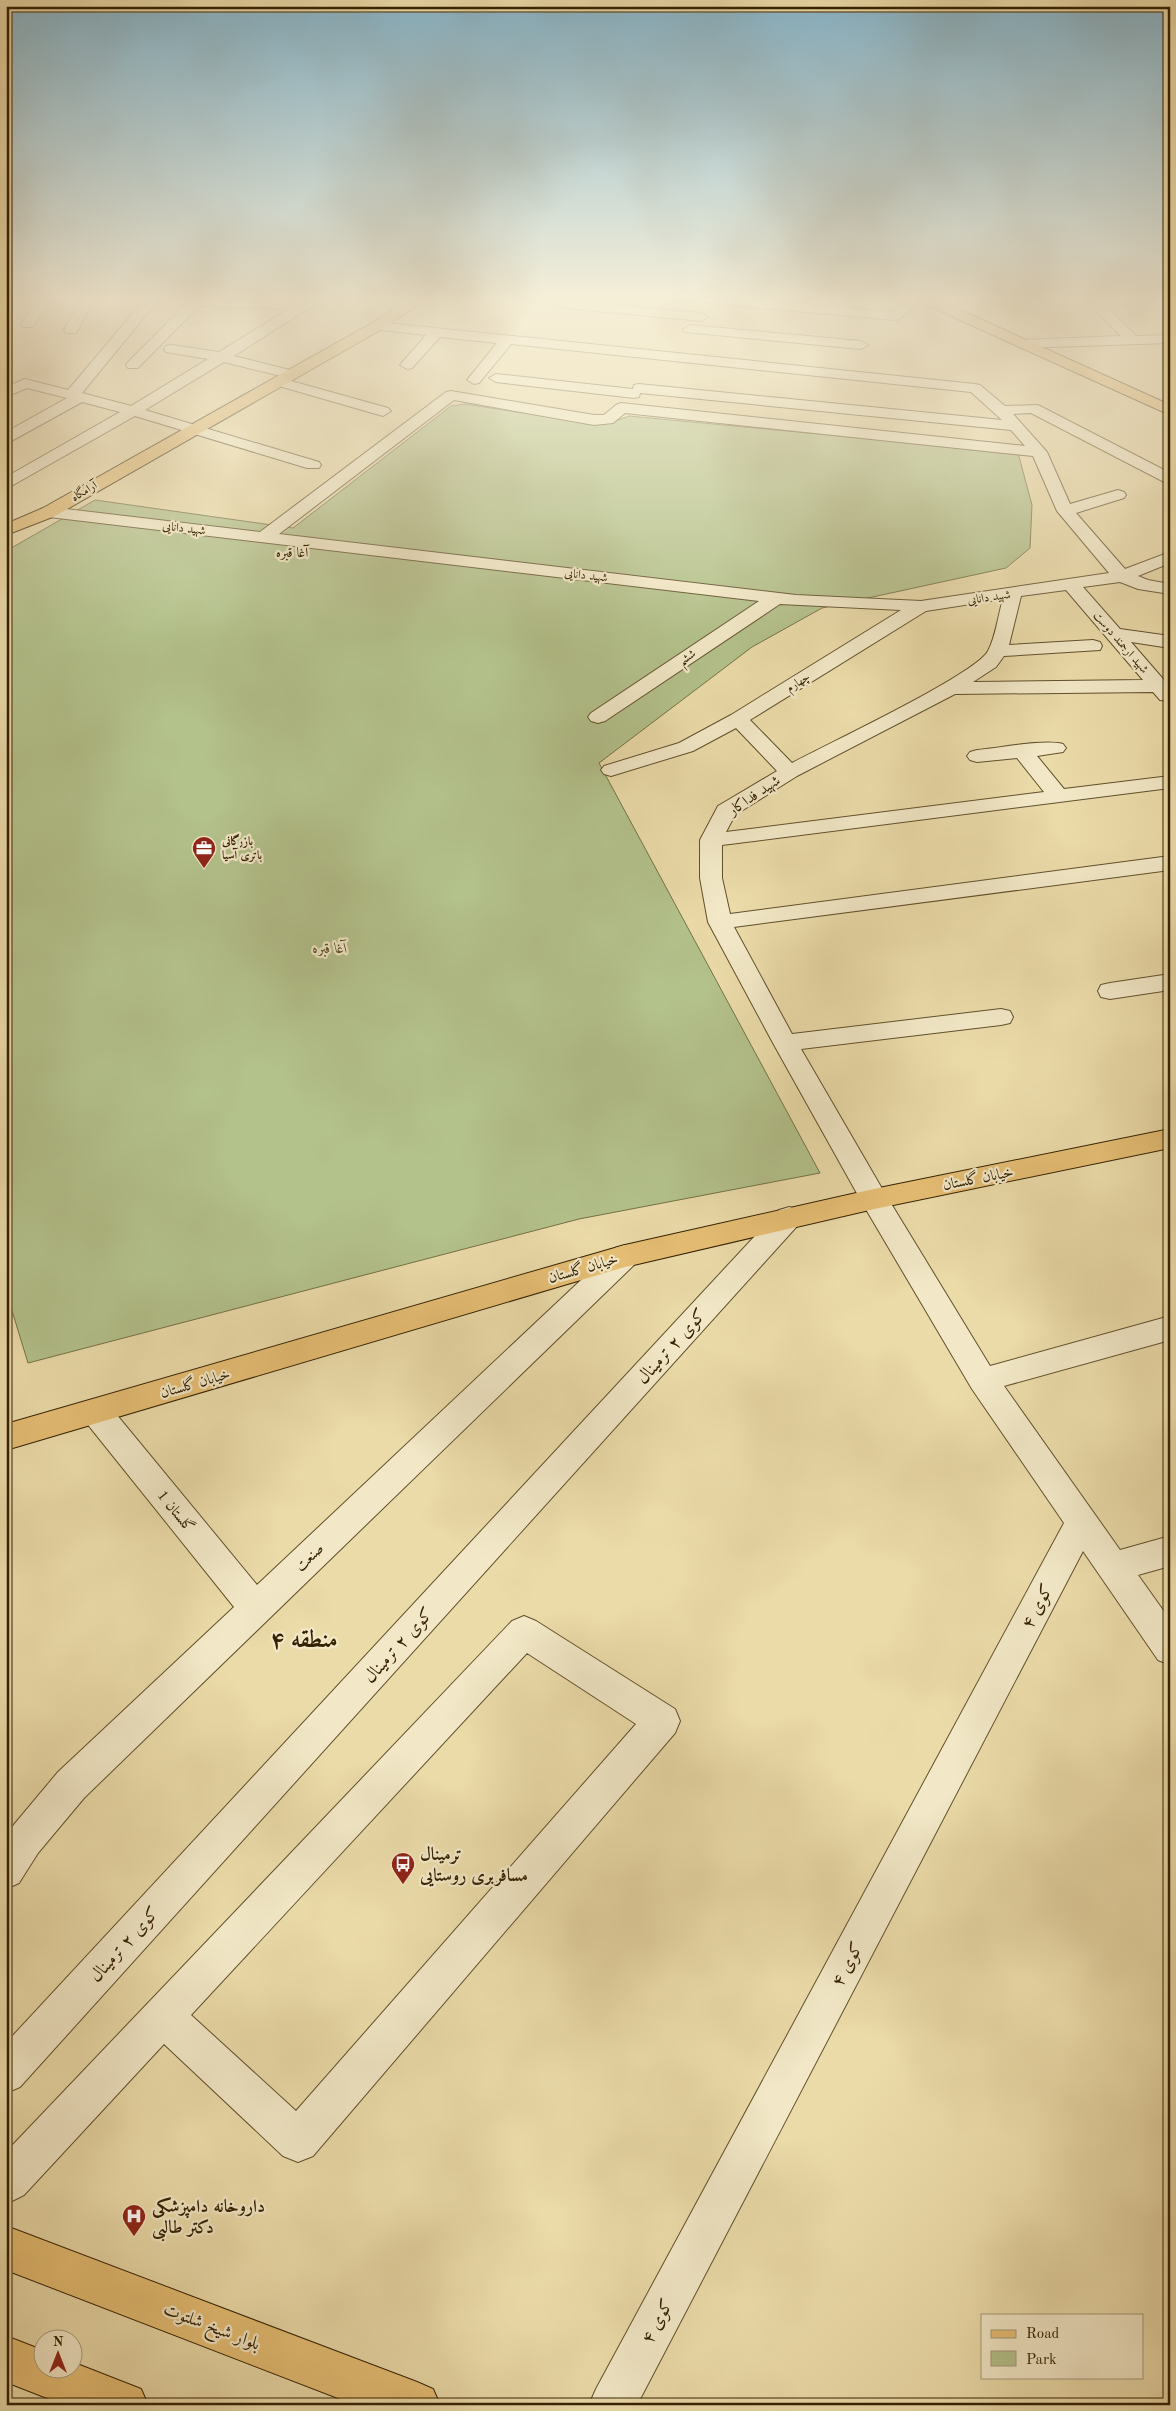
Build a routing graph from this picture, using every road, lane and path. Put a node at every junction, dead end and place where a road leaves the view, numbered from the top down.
1 (1002, 411) edge
2 (51, 412) edge
3 (132, 412) edge
4 (135, 412) edge
5 (222, 412) edge
6 (429, 412) edge
7 (545, 412) edge
8 (617, 412) edge
9 (654, 412) edge
10 (859, 412) edge
11 (1040, 412) edge
12 (1016, 426) junction
13 (193, 428) junction
14 (6, 439) edge
15 (1039, 452) junction
16 (313, 465) dead end
17 (1170, 480) edge
18 (6, 484) edge
19 (1118, 495) dead end
20 (1066, 511) junction
21 (49, 512) junction
22 (6, 530) edge
23 (264, 537) junction
24 (1170, 557) edge
25 (1122, 576) junction
26 (1072, 585) junction
27 (1170, 589) edge
28 (1013, 594) junction
29 (776, 598) junction
30 (922, 606) junction
31 (1114, 634) junction
32 (1170, 642) edge
33 (1093, 646) dead end
34 (998, 651) junction
35 (950, 688) junction
36 (1164, 692) edge
37 (598, 717) dead end
38 (738, 719) junction
39 (1056, 748) dead end
40 (1022, 751) junction
41 (977, 756) dead end
42 (611, 770) dead end
43 (790, 772) junction
44 (1170, 782) edge
45 (1059, 796) junction
46 (711, 840) junction
47 (1170, 863) edge
48 (720, 922) junction
49 (1170, 982) edge
50 (1110, 991) dead end
51 (1001, 1017) dead end
52 (785, 1043) junction
53 (1170, 1138) edge
54 (874, 1199) junction
55 (789, 1217) junction
56 (625, 1256) junction
57 (1170, 1328) edge
58 (983, 1380) junction
59 (96, 1412) junction
60 (6, 1437) edge
61 (1082, 1522) junction
62 (1170, 1551) edge
63 (1113, 1567) junction
64 (256, 1609) junction
65 (1170, 1648) edge
66 (6, 1870) edge
67 (162, 2016) dead end
68 (6, 2073) edge
69 (6, 2182) edge
70 (6, 2248) edge
71 (6, 2359) edge
72 (125, 2405) edge
73 (417, 2405) edge
74 (612, 2405) edge

1 - 12 street
2 - 14 street
3 - 18 street
4 - 13 street
5 - 13 main road, آرامگاه
6 - 23 street
7 - 8 street
9 - 15 street
10 - 12 street
11 - 17 street
12 - 15 street
13 - 16 street
13 - 21 main road, آرامگاه
15 - 20 street
19 - 20 street
20 - 25 street
21 - 22 main road, آرامگاه
21 - 23 street, شهید دانایی
23 - 29 street, شهید دانایی
24 - 25 street, شهید دانایی
25 - 26 street, شهید دانایی
25 - 27 street
26 - 28 street, شهید دانایی
26 - 31 street, شهید ارجمند دوست
28 - 30 street, شهید دانایی
28 - 34 street
29 - 30 street, شهید دانایی
29 - 37 street, ششم
30 - 38 street, چهارم
31 - 32 street
31 - 36 street, شهید ارجمند دوست
33 - 34 street
34 - 35 street, شهید فداکار
35 - 36 street
35 - 43 street, شهید فداکار
38 - 42 street, چهارم
38 - 43 street
39 - 40 street
40 - 41 street
40 - 45 street
43 - 46 street, شهید فداکار
44 - 45 street
45 - 46 street
46 - 48 street, شهید فداکار
47 - 48 street
48 - 52 street, شهید فداکار
49 - 50 street
51 - 52 street
52 - 54 street, شهید فداکار
53 - 54 main road, خیابان گلستان
54 - 55 main road, خیابان گلستان
54 - 58 street, شهید فداکار
55 - 56 main road, خیابان گلستان
55 - 68 street, کوی ۲ ترمینال
56 - 59 main road, خیابان گلستان
56 - 64 street, صنعت
57 - 58 street
58 - 61 street, شهید فداکار
59 - 60 main road, خیابان گلستان
59 - 64 street, گلستان 1
61 - 63 street, شهید فداکار
61 - 74 street, کوی ۴
62 - 63 street
63 - 65 street, شهید فداکار
64 - 66 street, صنعت
67 - 69 street
70 - 73 main road, بلوار شیخ شلتوت
71 - 72 main road

